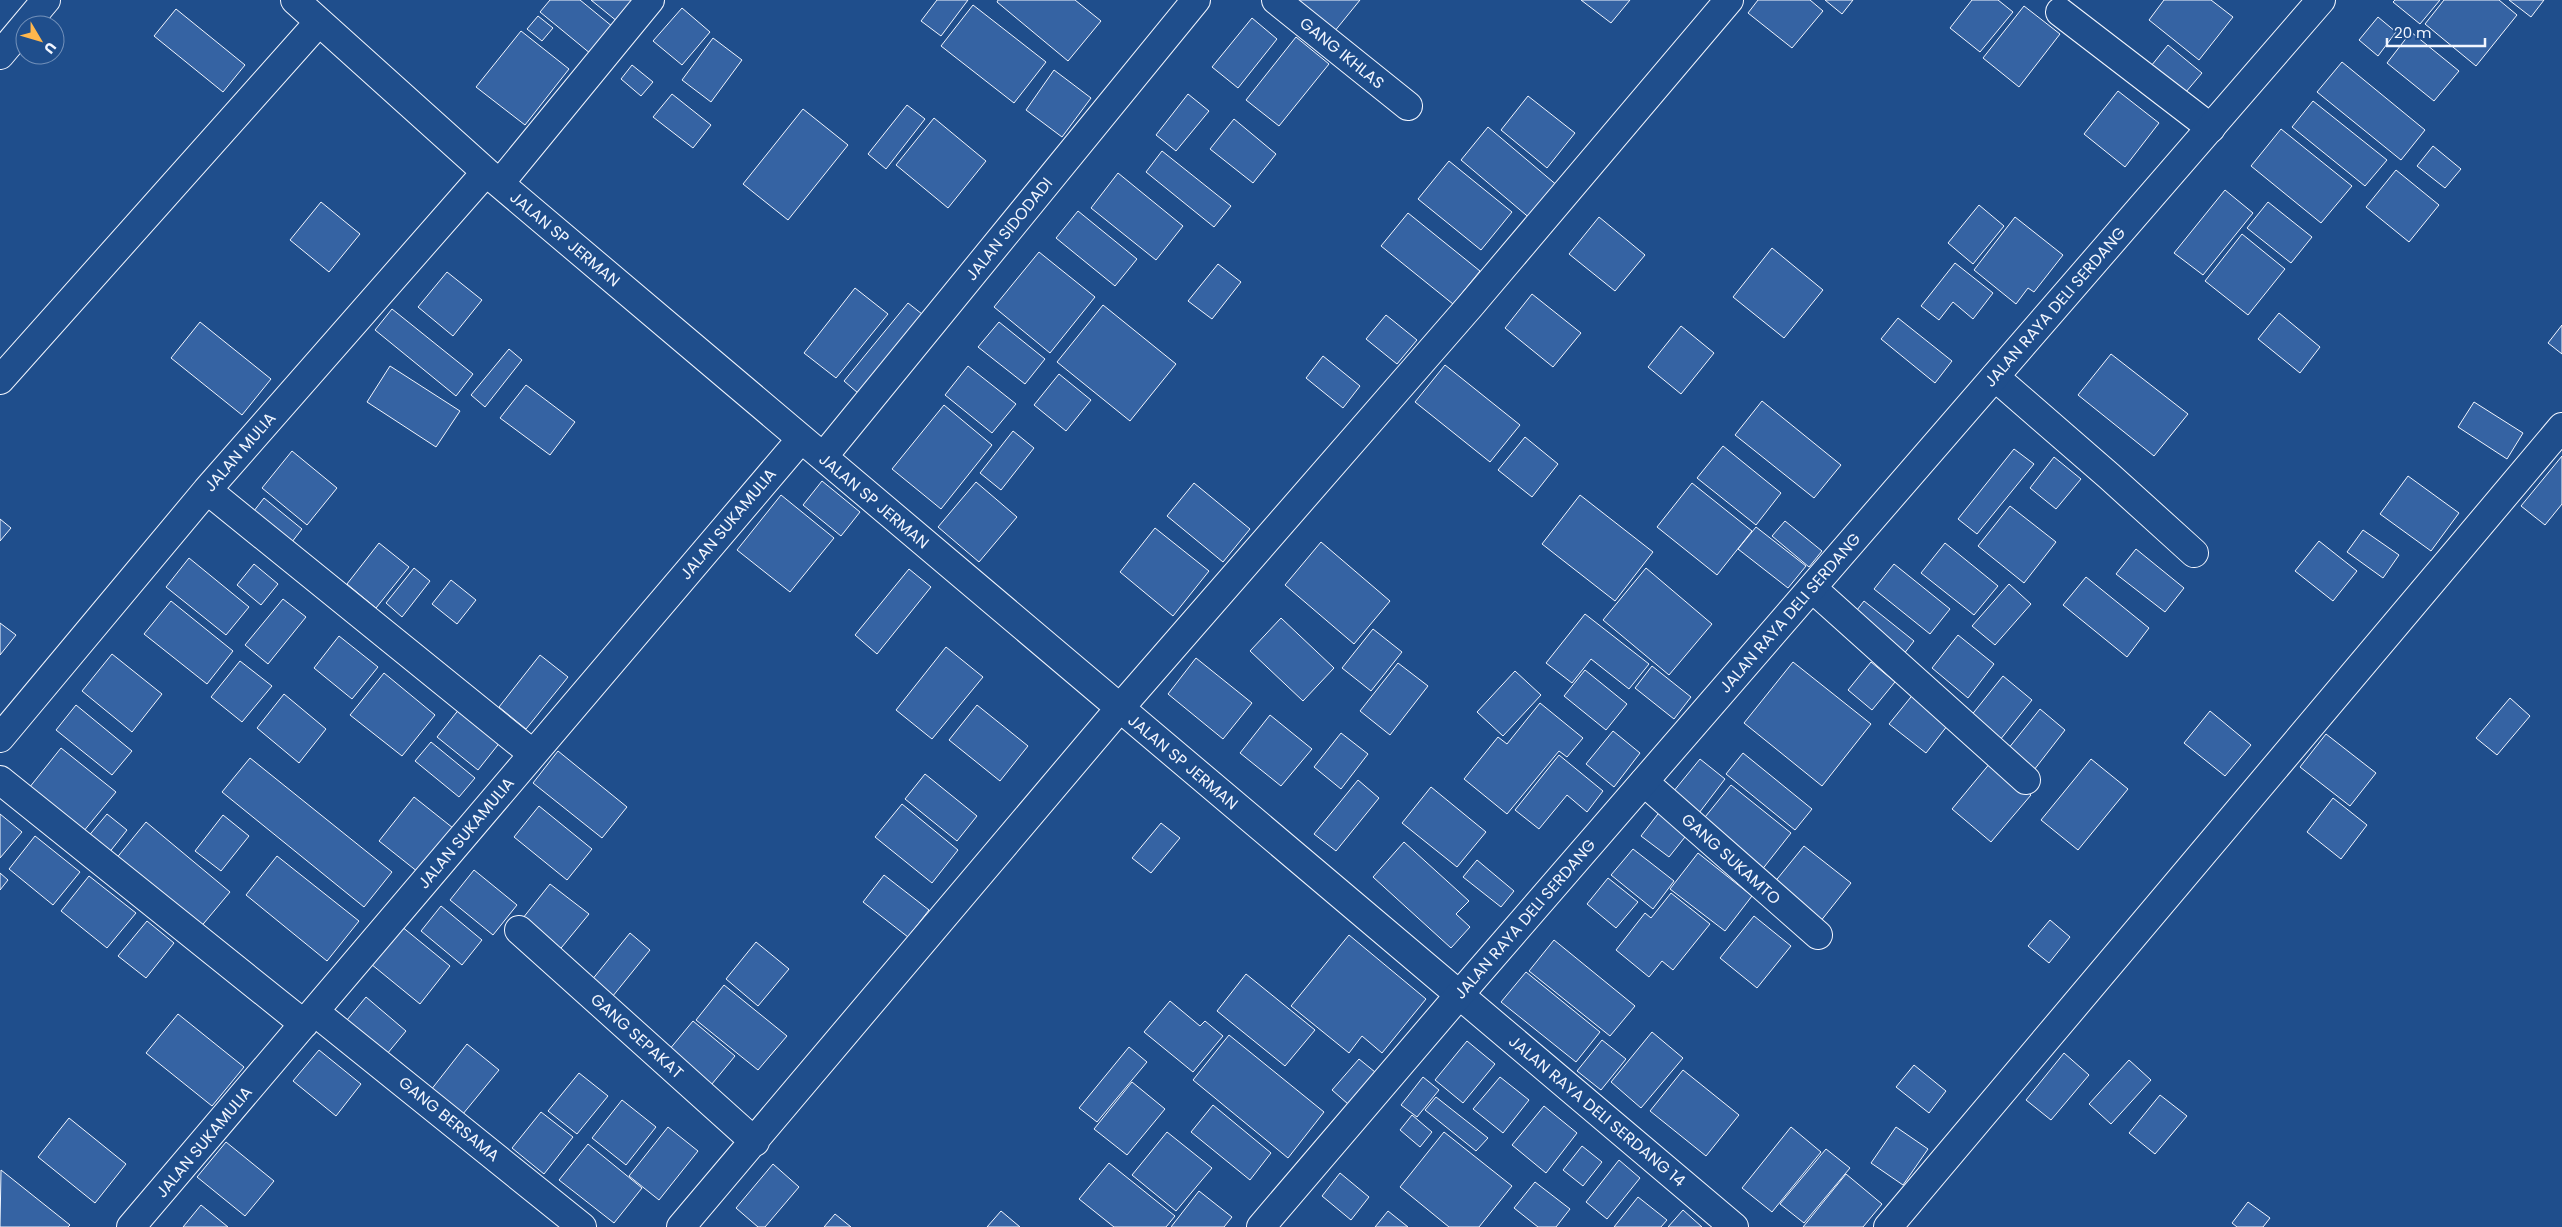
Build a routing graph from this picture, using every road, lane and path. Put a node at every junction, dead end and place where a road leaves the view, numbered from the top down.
1 (46, 0) edge
2 (295, 0) edge
3 (650, 0) edge
4 (1196, 0) edge
5 (1276, 0) edge
6 (1729, 0) edge
7 (2321, 0) edge
8 (2060, 12) dead end
9 (319, 22) junction
10 (0, 55) edge
11 (1408, 106) dead end
12 (2211, 128) junction
13 (493, 177) junction
14 (1994, 377) junction
15 (0, 380) edge
16 (2562, 426) edge
17 (801, 439) junction
18 (823, 458) junction
19 (207, 490) junction
20 (2194, 552) dead end
21 (1812, 588) junction
22 (1119, 709) junction
23 (0, 738) edge
24 (533, 754) junction
25 (0, 780) edge
26 (2026, 780) dead end
27 (1644, 782) junction
28 (518, 930) dead end
29 (1818, 935) dead end
30 (1460, 994) junction
31 (309, 1018) junction
32 (755, 1142) junction
33 (695, 1222) edge
34 (131, 1227) edge
35 (582, 1227) edge
36 (1261, 1227) edge
37 (1734, 1227) edge
38 (1888, 1227) edge

1 - 10 street
2 - 9 street, JALAN SP JERMAN
3 - 13 street, JALAN MULIA
4 - 18 street, JALAN SIDODADI
5 - 11 street, GANG IKHLAS
6 - 22 street
7 - 12 street, JALAN RAYA DELI SERDANG
8 - 12 street
9 - 13 street, JALAN SP JERMAN
9 - 15 street
12 - 14 street, JALAN RAYA DELI SERDANG
13 - 17 street, JALAN SP JERMAN
13 - 19 street, JALAN MULIA
14 - 20 street
14 - 21 street, JALAN RAYA DELI SERDANG
16 - 38 street
17 - 18 street, JALAN SP JERMAN
17 - 24 street, JALAN SUKAMULIA
18 - 22 street, JALAN SP JERMAN
19 - 23 street, JALAN MULIA
19 - 24 street
21 - 26 street
21 - 27 street, JALAN RAYA DELI SERDANG
22 - 30 street, JALAN SP JERMAN
22 - 32 street
24 - 31 street, JALAN SUKAMULIA
25 - 31 street, GANG BERSAMA
27 - 29 street, GANG SUKAMTO
27 - 30 street, JALAN RAYA DELI SERDANG
28 - 32 street, GANG SEPAKAT
30 - 36 street, JALAN RAYA DELI SERDANG
30 - 37 street, JALAN RAYA DELI SERDANG 14
31 - 34 street, JALAN SUKAMULIA
31 - 35 street, GANG BERSAMA
32 - 33 street

